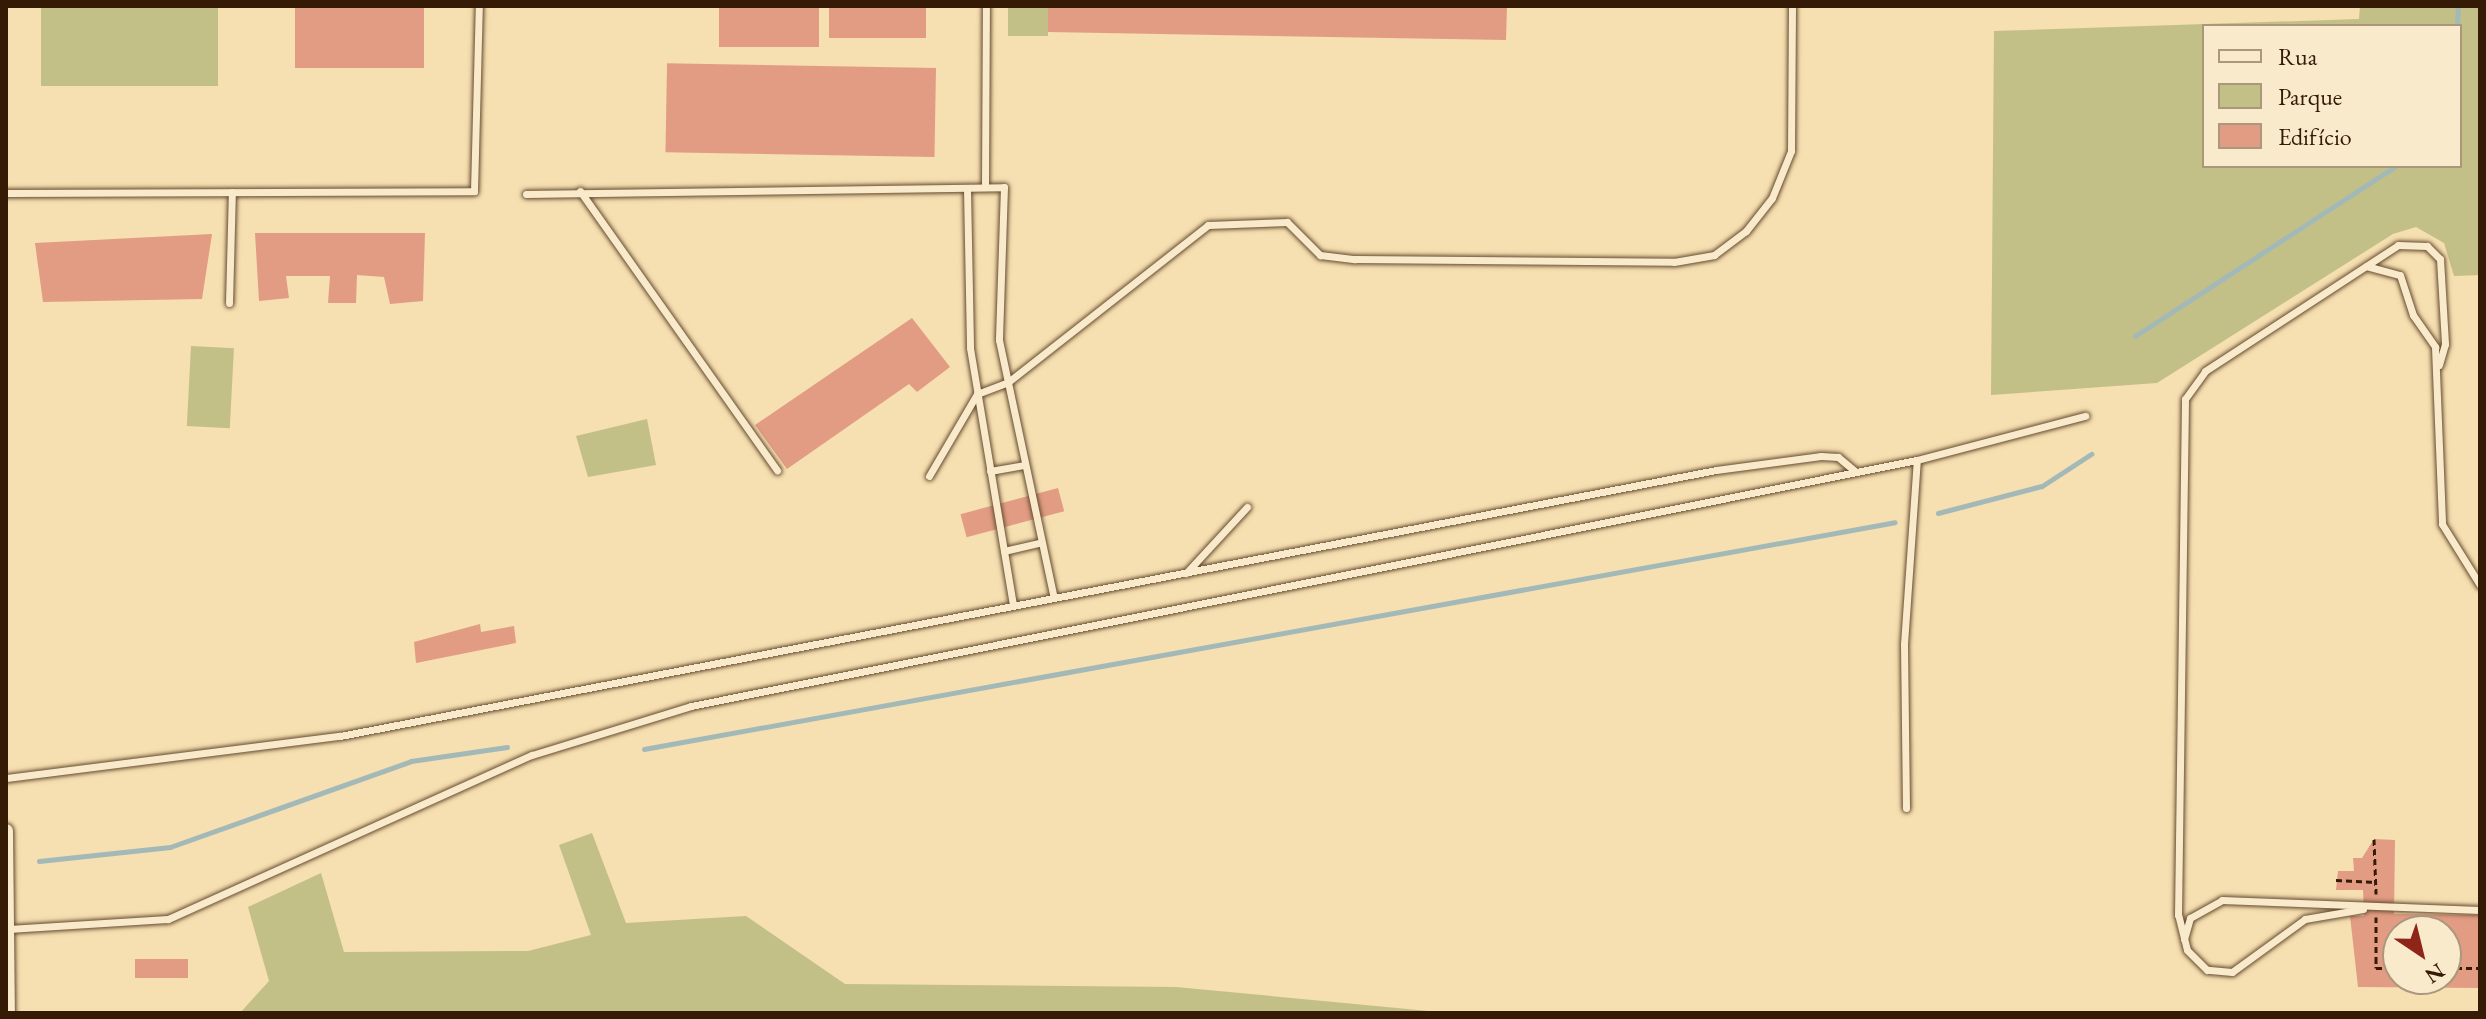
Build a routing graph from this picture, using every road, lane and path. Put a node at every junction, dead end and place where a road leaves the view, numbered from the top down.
1 (479, 6) edge
2 (986, 6) edge
3 (1792, 6) edge
4 (985, 185) junction
5 (967, 189) junction
6 (580, 191) junction
7 (232, 192) junction
8 (6, 193) edge
9 (526, 194) dead end
10 (2355, 270) junction
11 (229, 303) dead end
12 (2439, 365) junction
13 (1008, 382) junction
14 (977, 394) junction
15 (2085, 416) dead end
16 (1917, 460) junction
17 (1023, 465) junction
18 (777, 470) dead end
19 (990, 471) junction
20 (1856, 472) junction
21 (929, 476) dead end
22 (1247, 507) dead end
23 (1039, 543) junction
24 (1004, 551) junction
25 (1186, 573) junction
26 (2480, 585) edge
27 (1053, 595) junction
28 (1013, 604) junction
29 (6, 778) edge
30 (1906, 808) dead end
31 (6, 831) edge
32 (2336, 880) dead end
33 (2376, 882) dead end
34 (2363, 909) junction
35 (2480, 910) edge
36 (8, 929) edge
37 (2184, 941) junction
38 (2376, 968) dead end
39 (2382, 968) edge
40 (8, 1013) edge

1 - 7 lane
2 - 4 lane
3 - 13 lane
4 - 5 lane
4 - 13 lane
5 - 6 lane
5 - 14 lane
6 - 9 lane
6 - 18 lane
7 - 8 lane
7 - 11 lane
10 - 12 lane
10 - 12 lane
10 - 37 lane
12 - 26 lane
13 - 14 lane
13 - 17 lane
14 - 19 lane
14 - 21 lane
15 - 16 lane
16 - 20 lane
16 - 30 lane
17 - 19 lane
17 - 23 lane
19 - 24 lane
20 - 25 lane
20 - 36 lane
22 - 25 lane
23 - 24 lane
23 - 27 lane
24 - 28 lane
25 - 27 lane
27 - 28 lane
28 - 29 lane
31 - 36 street
32 - 33 path
34 - 35 lane
34 - 37 lane
34 - 37 lane
36 - 40 street
38 - 39 path

